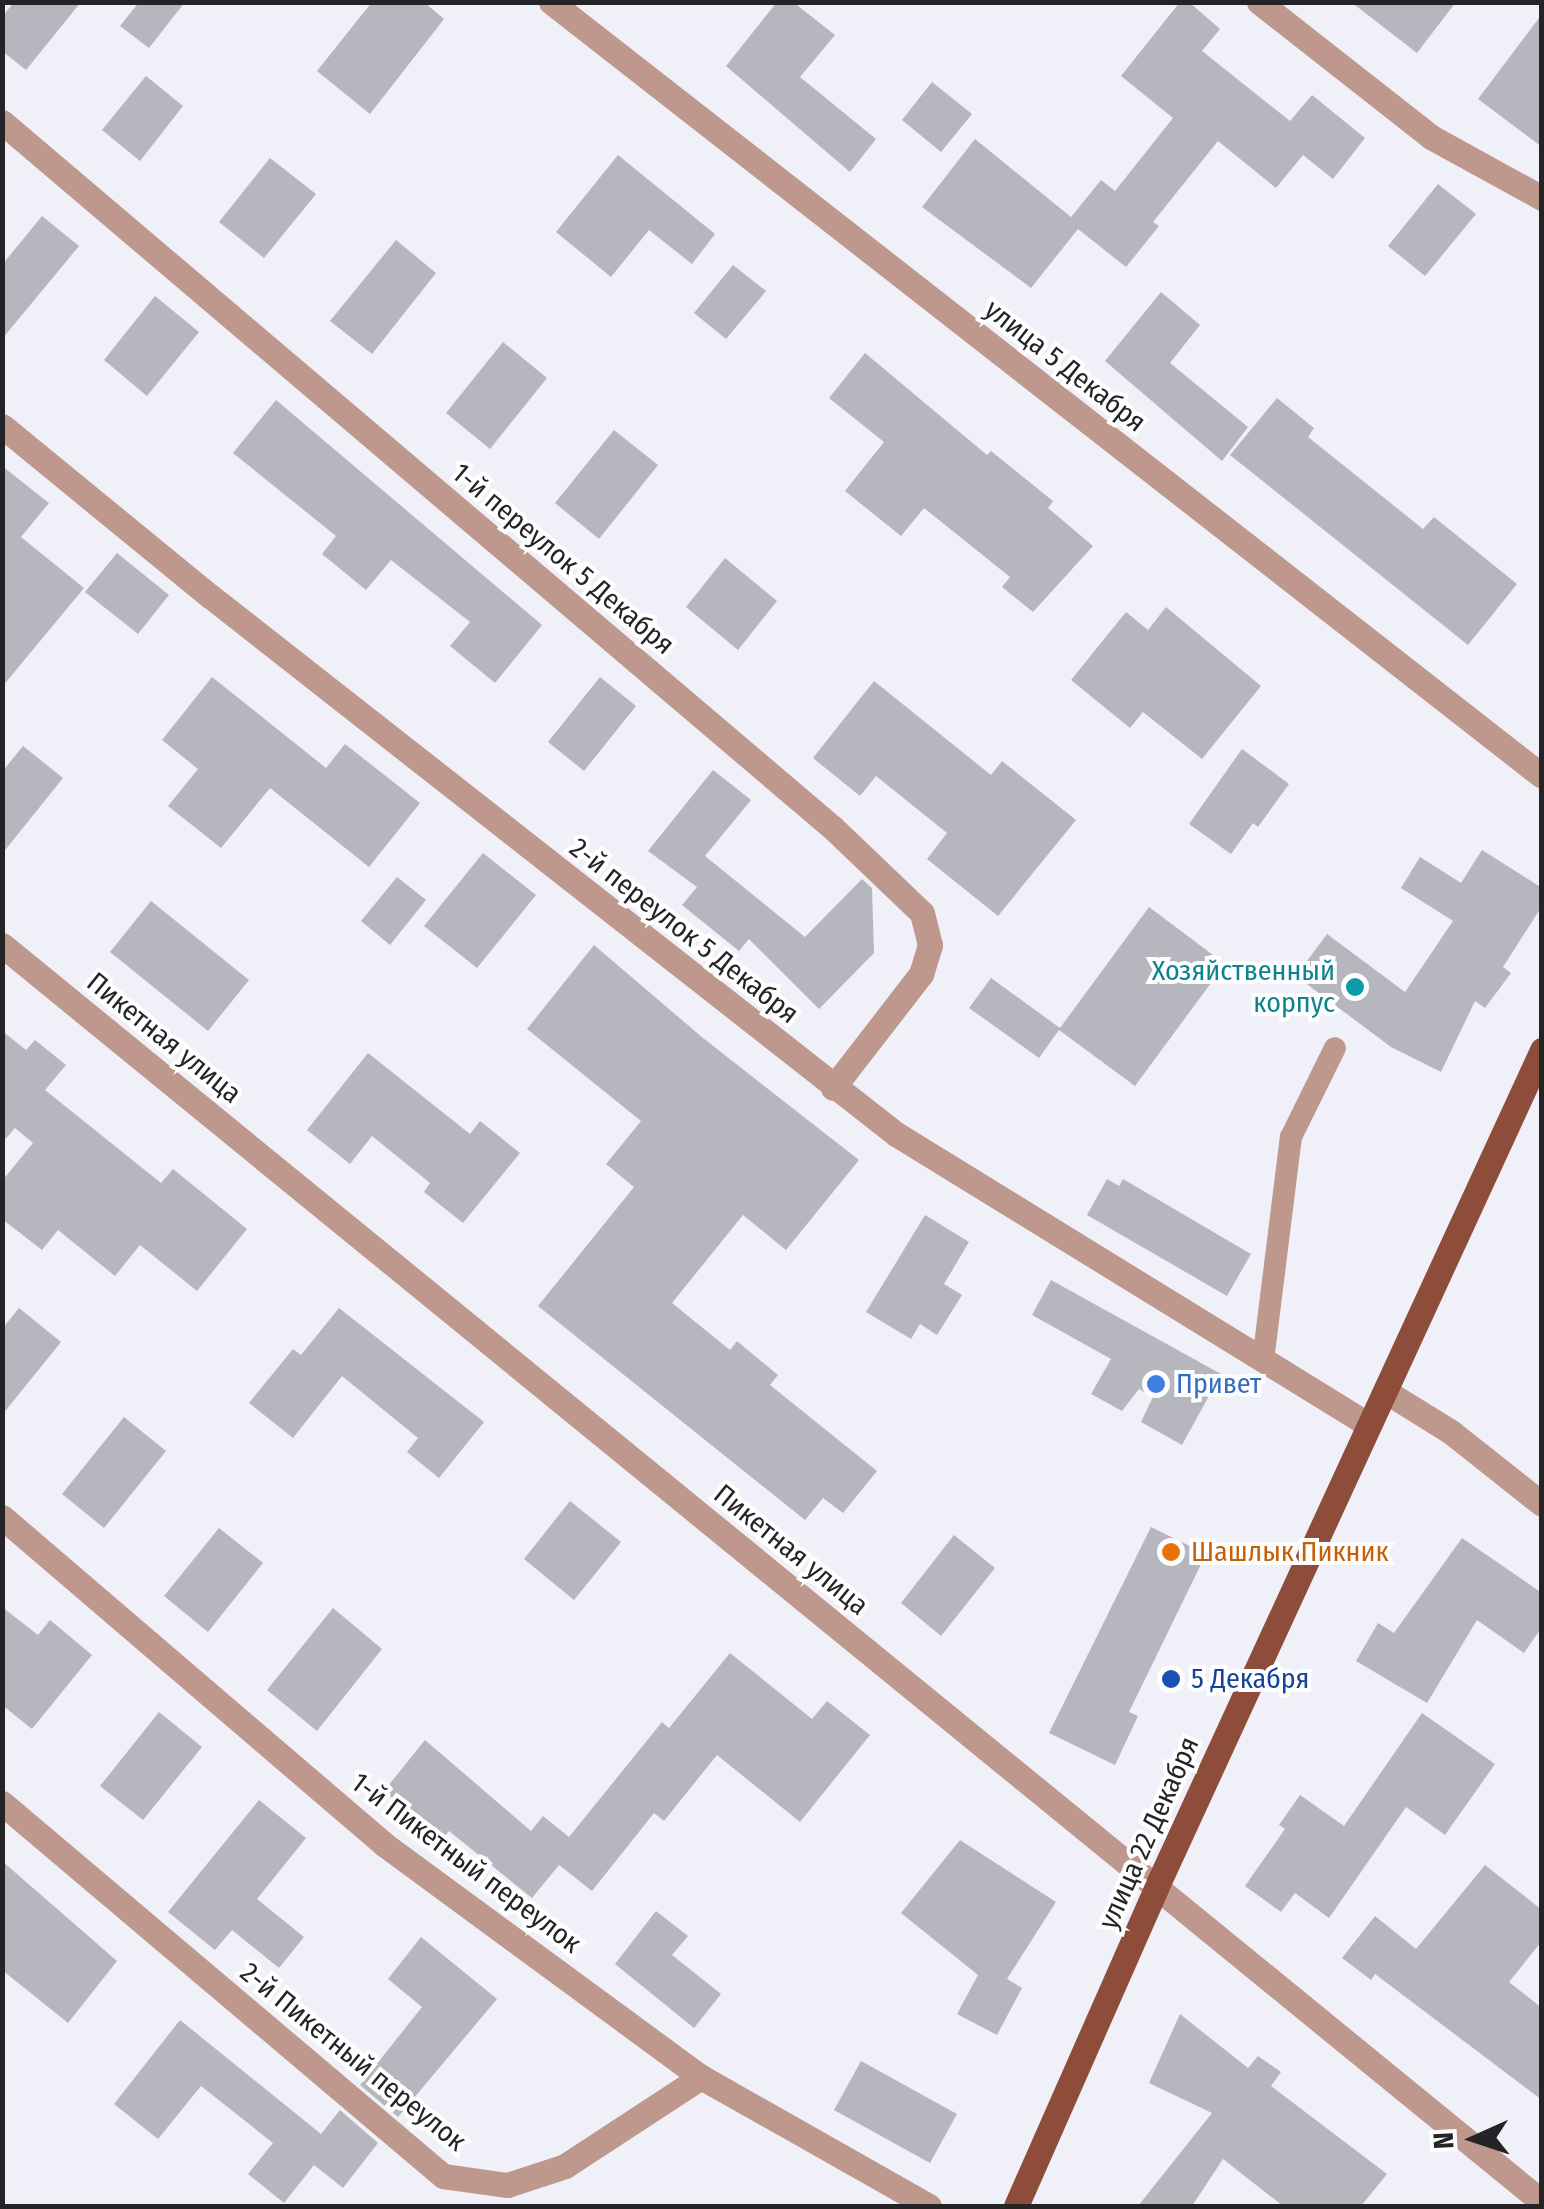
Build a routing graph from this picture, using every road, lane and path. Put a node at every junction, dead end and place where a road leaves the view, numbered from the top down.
1 (551, 2) edge
2 (1260, 2) edge
3 (2, 122) edge
4 (1542, 198) edge
5 (2, 426) edge
6 (1542, 776) edge
7 (2, 945) edge
8 (1335, 1048) dead end
9 (1542, 1050) edge
10 (833, 1088) junction
11 (1264, 1362) junction
12 (1385, 1391) junction
13 (1369, 1426) junction
14 (1542, 1504) edge
15 (2, 1517) edge
16 (2, 1803) edge
17 (1156, 1888) junction
18 (700, 2077) junction
19 (1542, 2202) edge
20 (929, 2206) edge
21 (1016, 2206) edge

1 - 6 street, улица 5 Декабря
2 - 4 street
3 - 10 street, 1-й переулок 5 Декабря
5 - 10 street, 2-й переулок 5 Декабря
7 - 17 street, Пикетная улица
8 - 11 lane
9 - 12 main road, улица 22 Декабря
10 - 11 street, 2-й переулок 5 Декабря
11 - 13 street, 2-й переулок 5 Декабря
12 - 13 main road, улица 22 Декабря
12 - 14 street
13 - 17 main road, улица 22 Декабря
15 - 18 street, 1-й Пикетный переулок
16 - 18 street, 2-й Пикетный переулок
17 - 19 street, Пикетная улица
17 - 21 main road, улица 22 Декабря
18 - 20 street, 1-й Пикетный переулок

